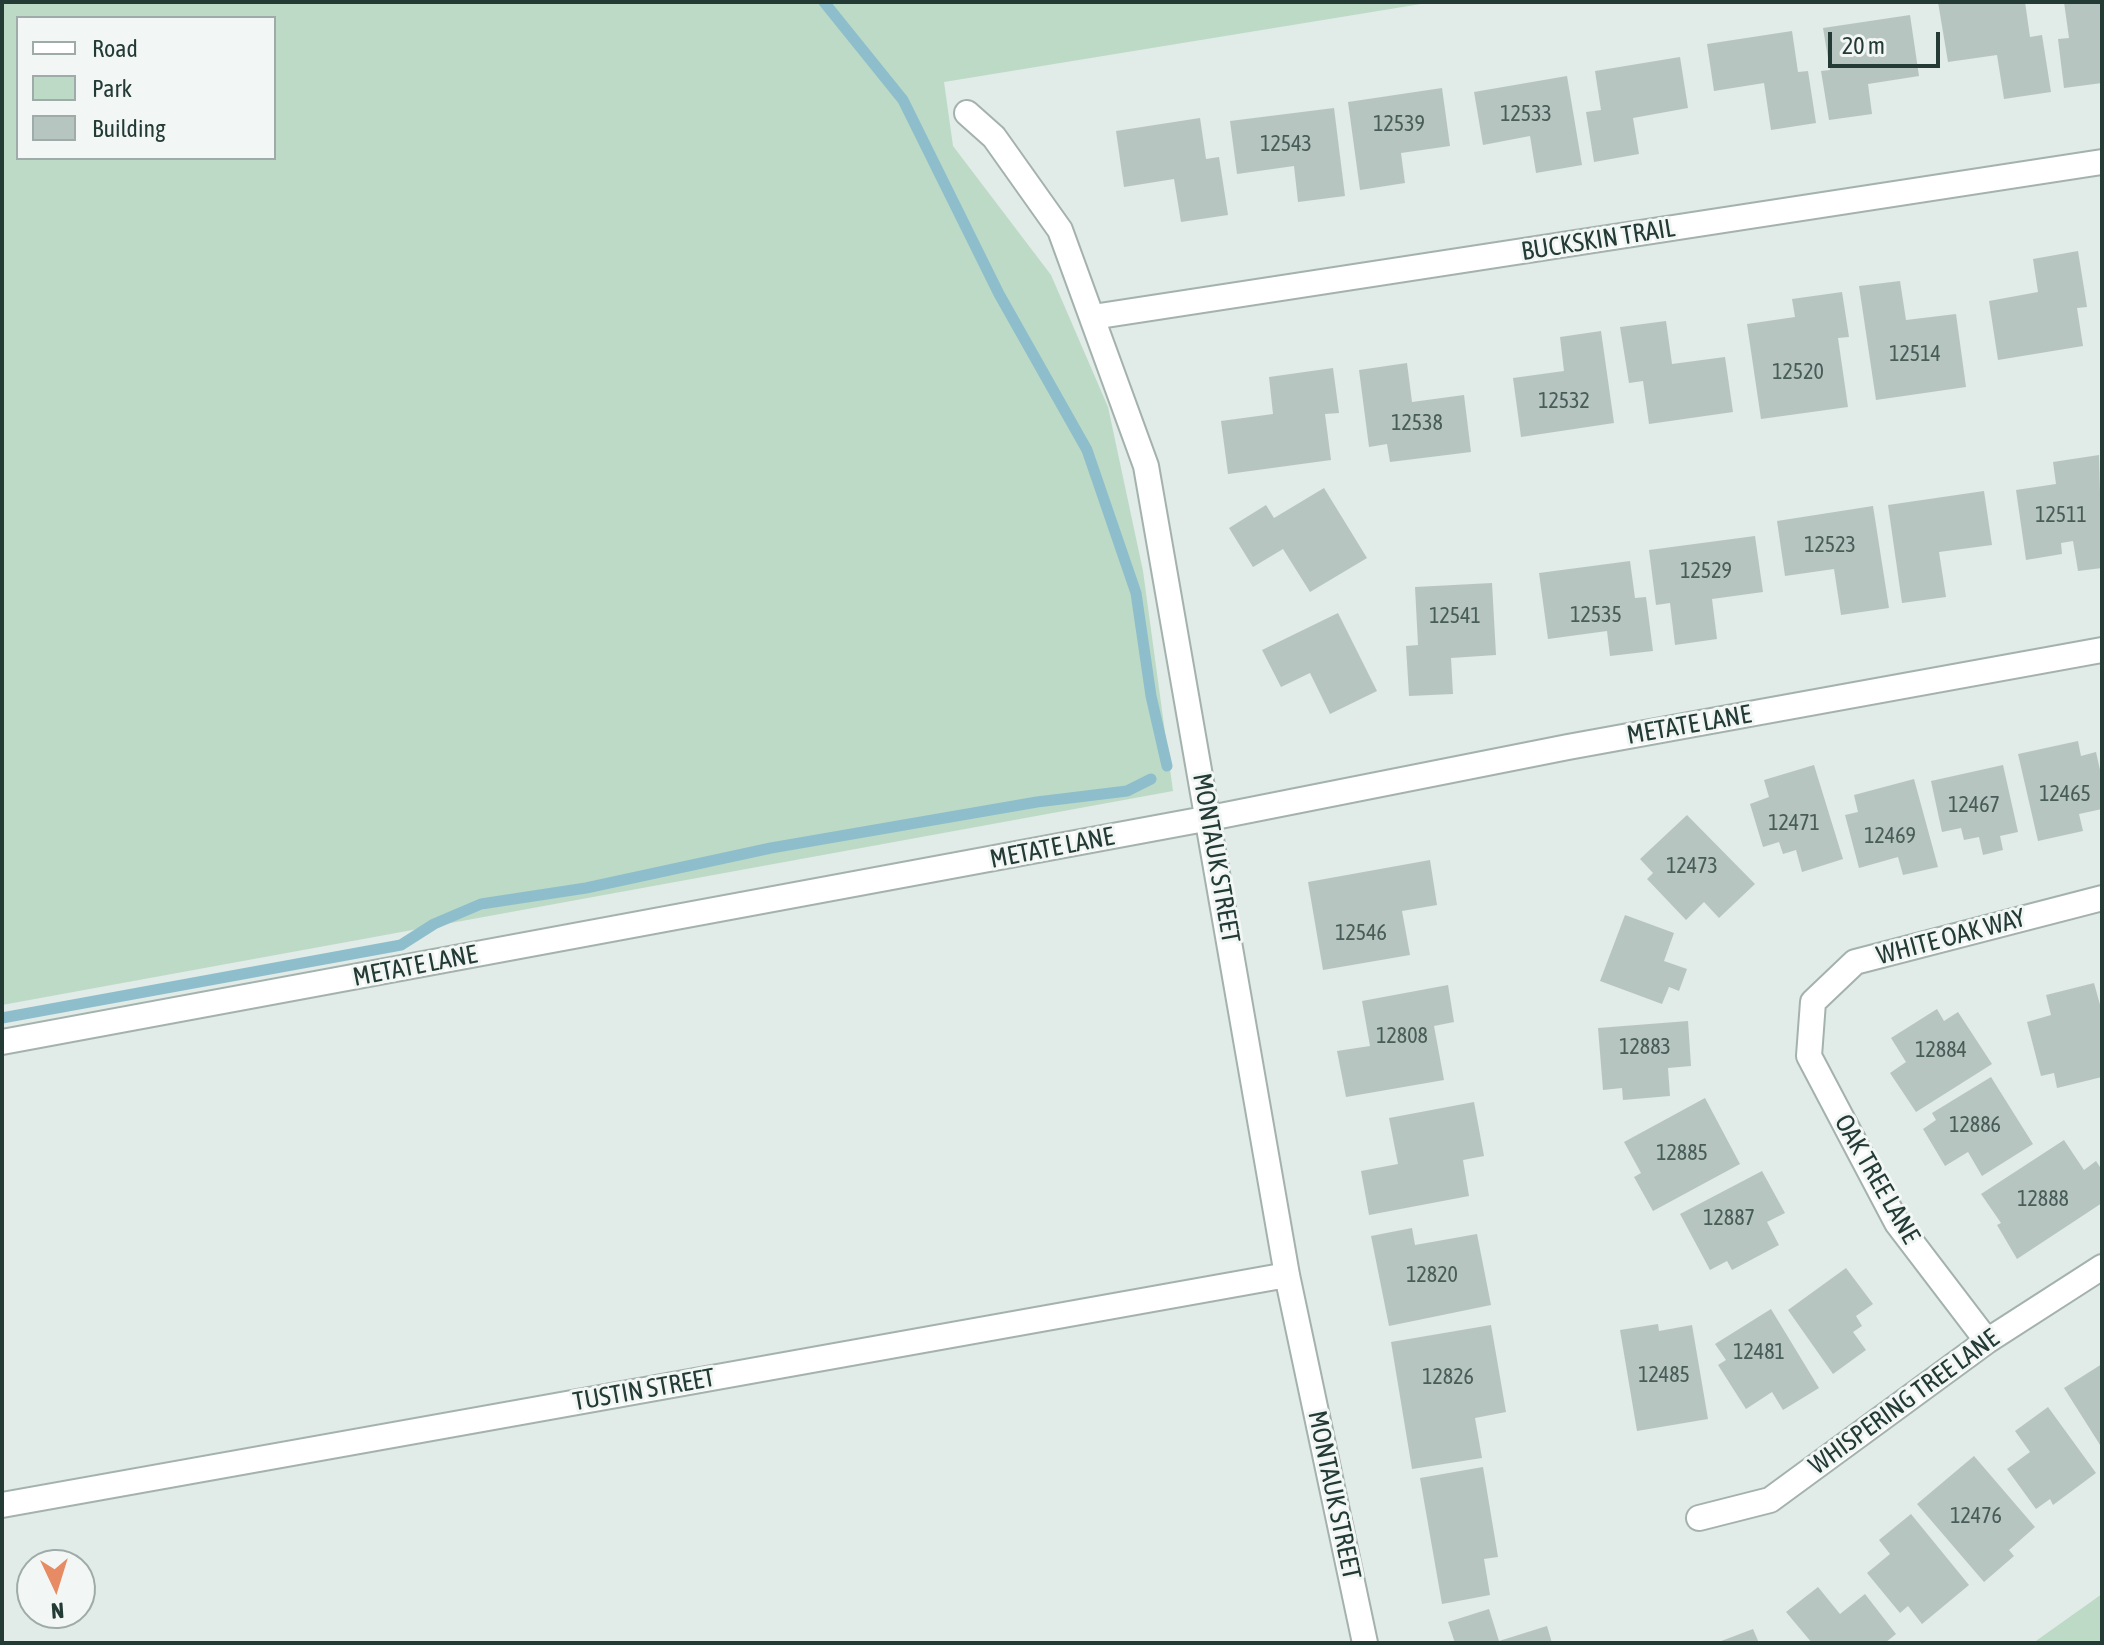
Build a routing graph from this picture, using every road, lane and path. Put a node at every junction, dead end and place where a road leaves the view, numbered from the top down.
1 (967, 113) dead end
2 (2102, 162) edge
3 (1093, 317) junction
4 (2102, 650) edge
5 (1210, 818) junction
6 (2102, 898) edge
7 (1813, 1002) joint
8 (2, 1042) edge
9 (2102, 1267) edge
10 (1287, 1275) junction
11 (1987, 1341) junction
12 (2, 1505) edge
13 (1699, 1518) dead end
14 (1365, 1643) edge

1 - 3 street, MONTAUK STREET
2 - 3 street, BUCKSKIN TRAIL
3 - 5 street, MONTAUK STREET
4 - 5 street, METATE LANE
5 - 8 street, METATE LANE
5 - 10 street, MONTAUK STREET
6 - 7 street, WHITE OAK WAY
7 - 11 street, OAK TREE LANE
9 - 11 street, WHISPERING TREE LANE
10 - 12 street, TUSTIN STREET
10 - 14 street, MONTAUK STREET
11 - 13 street, WHISPERING TREE LANE

